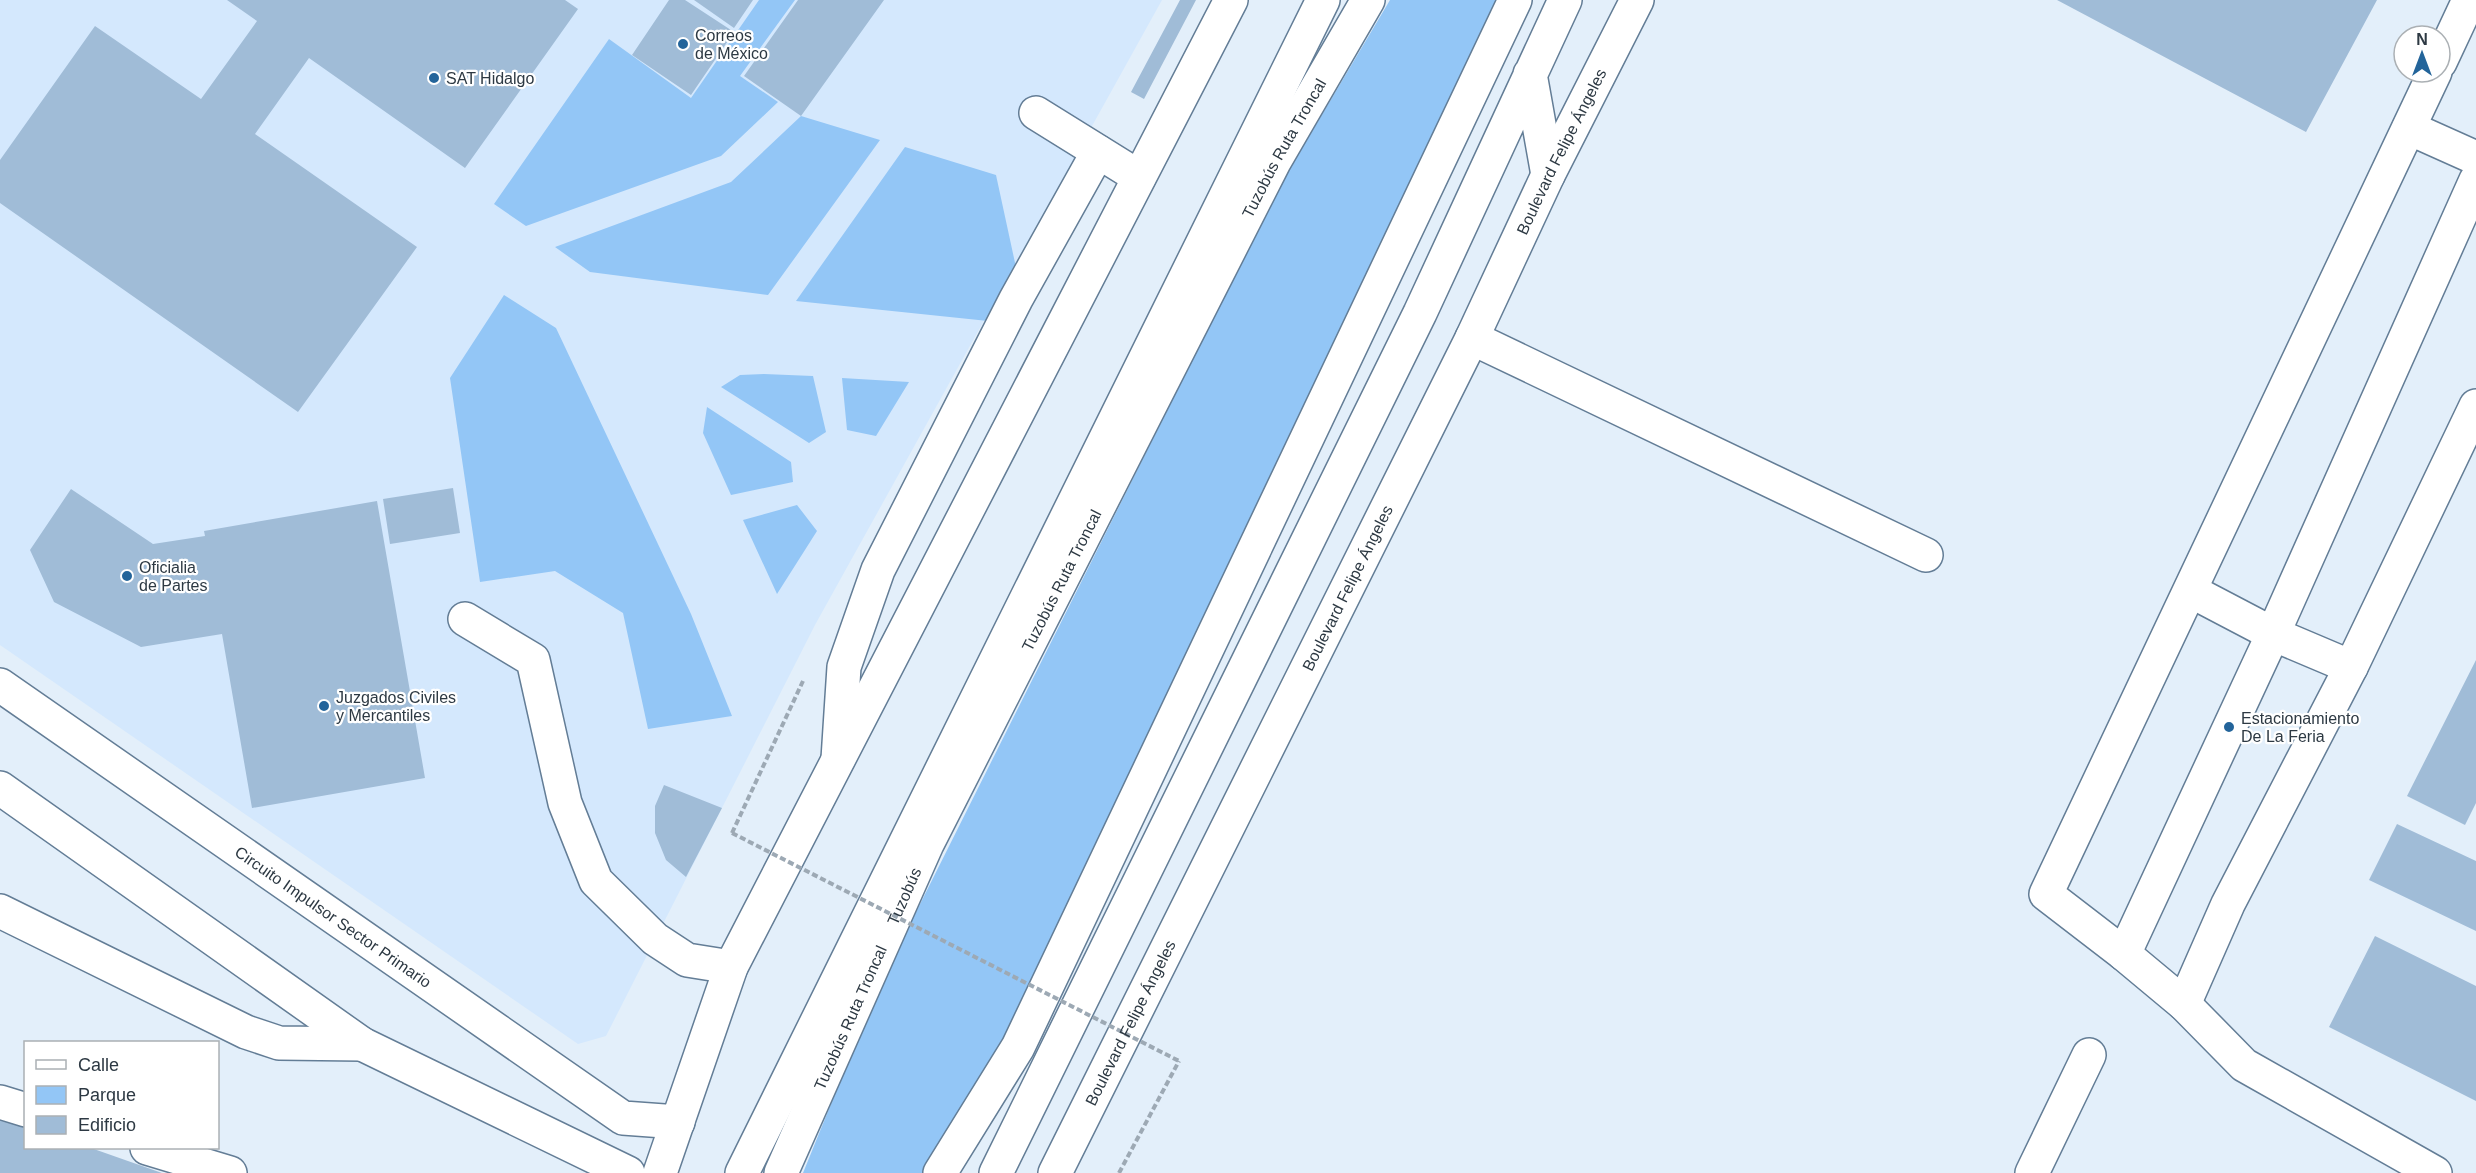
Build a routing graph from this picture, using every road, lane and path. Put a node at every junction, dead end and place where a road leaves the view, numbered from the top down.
1 (1231, 0) edge
2 (1323, 0) edge
3 (1368, 0) edge
4 (1515, 0) edge
5 (1565, 0) edge
6 (1637, 0) edge
7 (2469, 0) edge
8 (2452, 36) edge
9 (1530, 74) junction
10 (2429, 84) edge
11 (1036, 113) dead end
12 (2409, 128) junction
13 (1098, 152) junction
14 (2476, 158) edge
15 (1548, 175) junction
16 (1138, 177) junction
17 (2476, 180) edge
18 (1472, 338) junction
19 (2476, 406) edge
20 (1926, 555) dead end
21 (2191, 591) junction
22 (465, 619) dead end
23 (2273, 634) junction
24 (2351, 667) junction
25 (813, 684) dead end
26 (0, 685) edge
27 (838, 759) junction
28 (0, 788) edge
29 (763, 840) dead end
30 (927, 844) junction
31 (758, 851) dead end
32 (0, 911) edge
33 (2124, 954) junction
34 (731, 967) junction
35 (2184, 1004) junction
36 (362, 1044) junction
37 (1018, 1047) junction
38 (2089, 1055) dead end
39 (0, 1102) edge
40 (24, 1109) edge
41 (678, 1122) junction
42 (150, 1149) edge
43 (230, 1173) edge
44 (628, 1173) edge
45 (660, 1173) edge
46 (742, 1173) edge
47 (763, 1173) edge
48 (781, 1173) edge
49 (940, 1173) edge
50 (956, 1173) edge
51 (996, 1173) edge
52 (1054, 1173) edge
53 (1119, 1173) edge
54 (2032, 1173) edge
55 (2435, 1173) edge

1 - 16 main road
2 - 46 main road
3 - 30 main road, Tuzobús Ruta Troncal
4 - 37 main road
5 - 9 main road
6 - 15 main road, Boulevard Felipe Ángeles
7 - 8 main road
9 - 15 main road
9 - 51 main road
10 - 12 main road
11 - 13 main road
12 - 14 main road
12 - 21 main road
13 - 16 main road
13 - 27 main road
15 - 18 main road, Boulevard Felipe Ángeles
16 - 27 main road
17 - 23 main road
18 - 20 main road
18 - 52 main road, Boulevard Felipe Ángeles
19 - 24 main road
21 - 23 main road
21 - 33 main road
22 - 34 main road
23 - 24 main road
23 - 33 main road
24 - 35 main road
25 - 53 path, bridge
26 - 41 main road, Circuito Impulsor Sector Primario
27 - 34 main road
28 - 36 main road
29 - 31 path
30 - 47 main road, Tuzobús
30 - 48 main road, Tuzobús Ruta Troncal
32 - 36 main road
33 - 35 main road
34 - 41 main road
35 - 55 main road
36 - 44 main road
37 - 49 main road
37 - 50 main road
38 - 54 main road
39 - 40 main road
41 - 45 main road
42 - 43 main road

